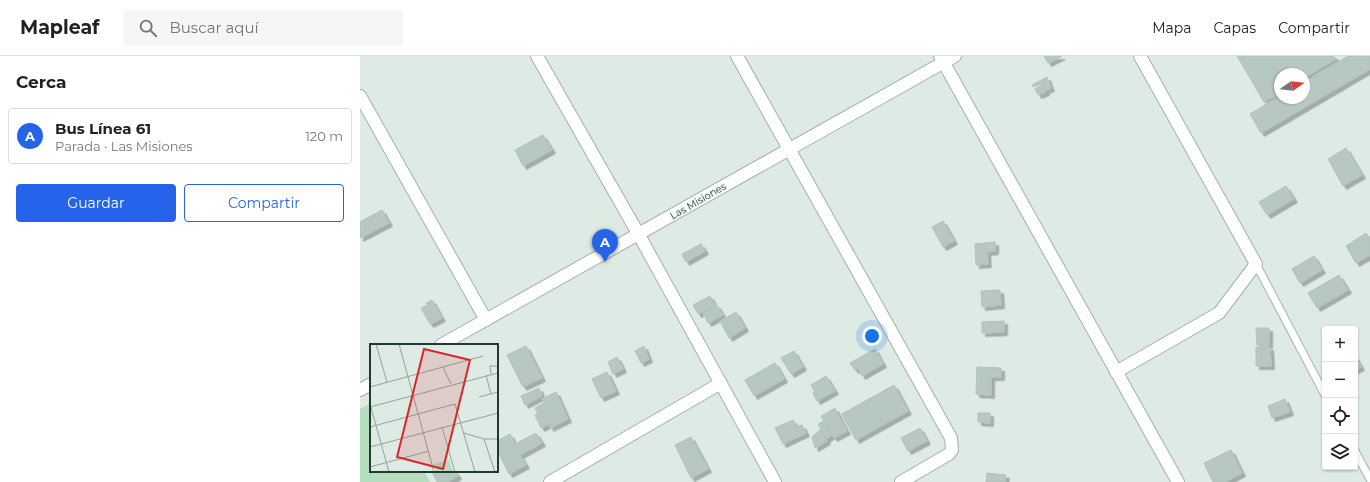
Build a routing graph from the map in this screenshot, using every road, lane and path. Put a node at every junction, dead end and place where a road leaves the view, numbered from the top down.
1 (537, 56) edge
2 (738, 56) edge
3 (955, 56) edge
4 (1140, 56) edge
5 (942, 59) edge
6 (360, 96) edge
7 (790, 149) junction
8 (639, 235) junction
9 (1256, 264) junction
10 (486, 320) junction
11 (443, 344) edge
12 (1116, 372) junction
13 (721, 383) junction
14 (370, 385) edge
15 (1322, 388) edge
16 (360, 390) edge
17 (1358, 457) edge
18 (1370, 479) edge
19 (550, 482) edge
20 (775, 482) edge
21 (901, 482) edge
22 (1178, 482) edge

1 - 8 street
2 - 7 street
3 - 5 street, Las Misiones
4 - 9 street
5 - 7 street, Las Misiones
5 - 12 street
6 - 10 street
7 - 8 street, Las Misiones
7 - 21 street
8 - 10 street, Las Misiones
8 - 13 street
9 - 12 street
9 - 15 lane
10 - 11 street, Las Misiones
12 - 22 street
13 - 19 street
13 - 20 street
14 - 16 street
17 - 18 lane

